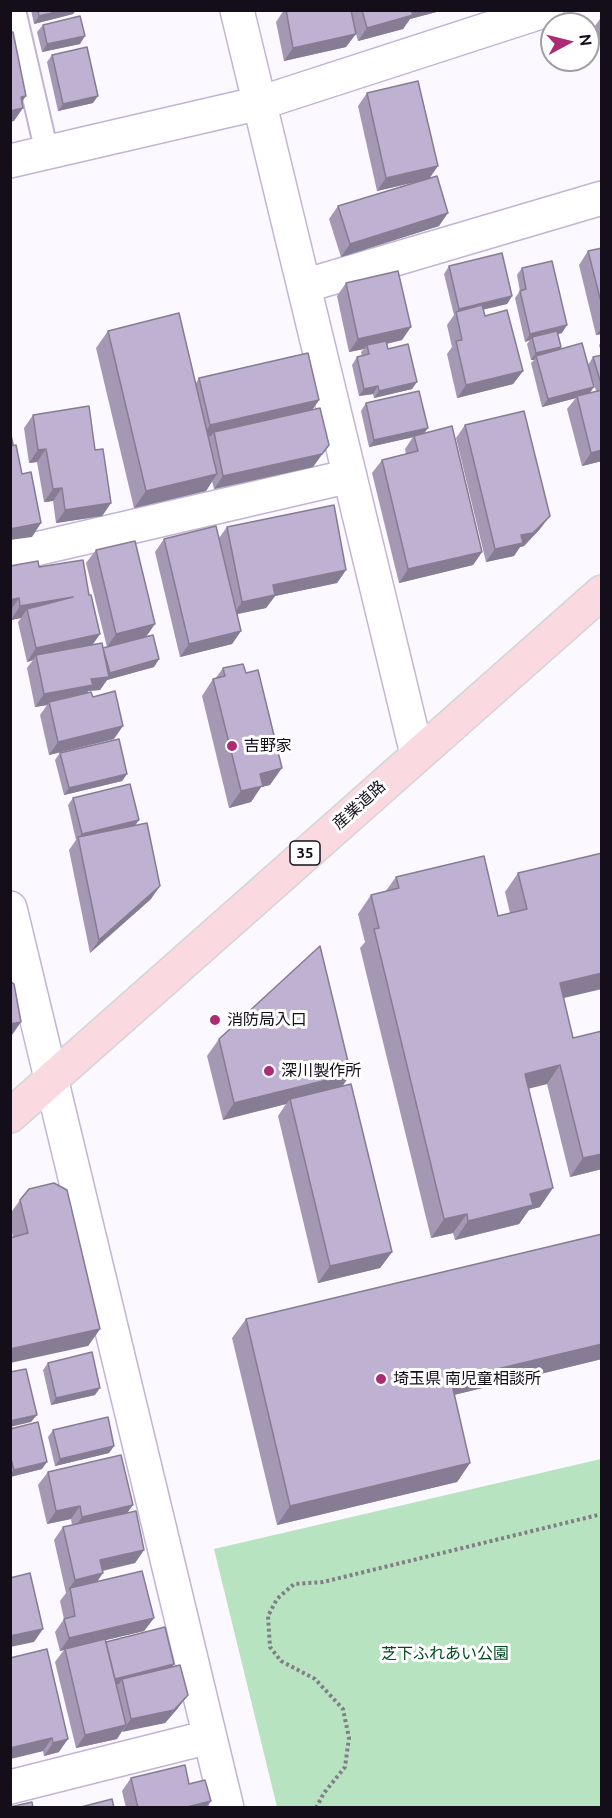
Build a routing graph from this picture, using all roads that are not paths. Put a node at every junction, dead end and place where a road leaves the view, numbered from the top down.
1 (14, 10) edge
2 (237, 10) edge
3 (546, 10) edge
4 (260, 103) junction
5 (47, 153) junction
6 (10, 161) edge
7 (602, 198) edge
8 (304, 286) junction
9 (350, 476) junction
10 (10, 555) edge
11 (602, 592) edge
12 (417, 754) junction
13 (10, 908) edge
14 (16, 955) edge
15 (51, 1080) junction
16 (10, 1116) edge
17 (209, 1737) junction
18 (10, 1787) edge
19 (226, 1808) edge

1 - 5 lane
2 - 4 street
3 - 4 street
4 - 5 street
4 - 8 street
5 - 6 street
7 - 8 street
8 - 9 street
9 - 10 street
9 - 12 street
11 - 12 main road, 産業道路 / 35
12 - 15 main road, 産業道路 / 35
13 - 14 street
14 - 15 street
15 - 16 main road, 産業道路 / 35
15 - 17 street
17 - 18 street
17 - 19 street

